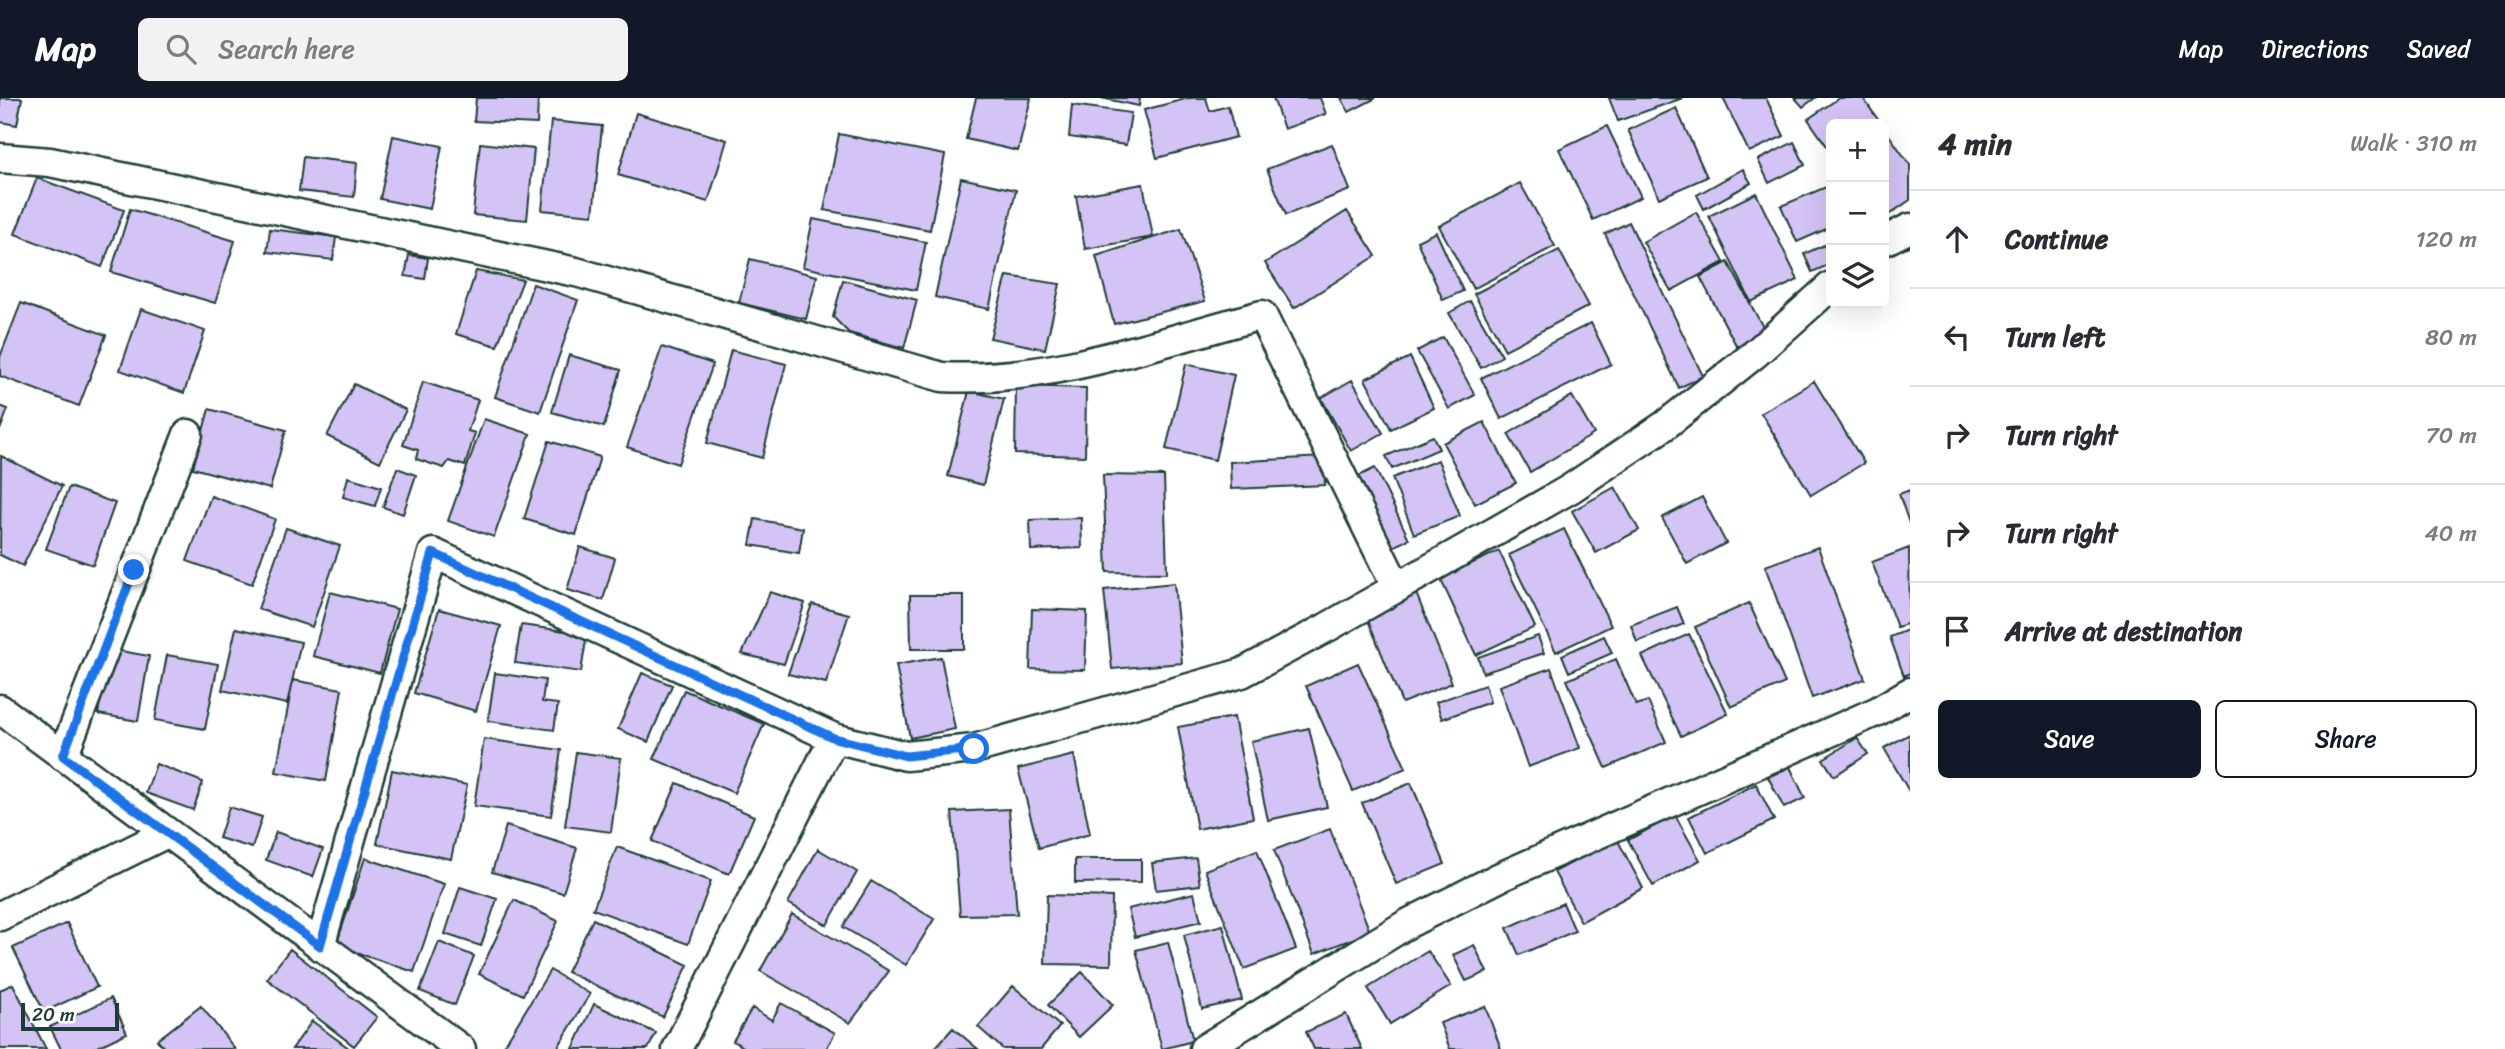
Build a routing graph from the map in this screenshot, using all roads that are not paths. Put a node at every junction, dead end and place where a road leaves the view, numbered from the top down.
1 (0, 158) edge
2 (1910, 228) edge
3 (1889, 238) edge
4 (1826, 290) edge
5 (188, 434) dead end
6 (1397, 588) junction
7 (1910, 692) edge
8 (0, 709) edge
9 (834, 738) junction
10 (63, 756) junction
11 (167, 833) junction
12 (0, 916) edge
13 (320, 946) junction
14 (461, 1049) edge
15 (677, 1049) edge
16 (1204, 1049) edge

1 - 6 street
2 - 3 street
4 - 6 street
5 - 10 street
6 - 9 street
7 - 16 street
8 - 10 street
9 - 13 street
9 - 15 street
10 - 11 street
11 - 12 street
11 - 13 street
13 - 14 street

